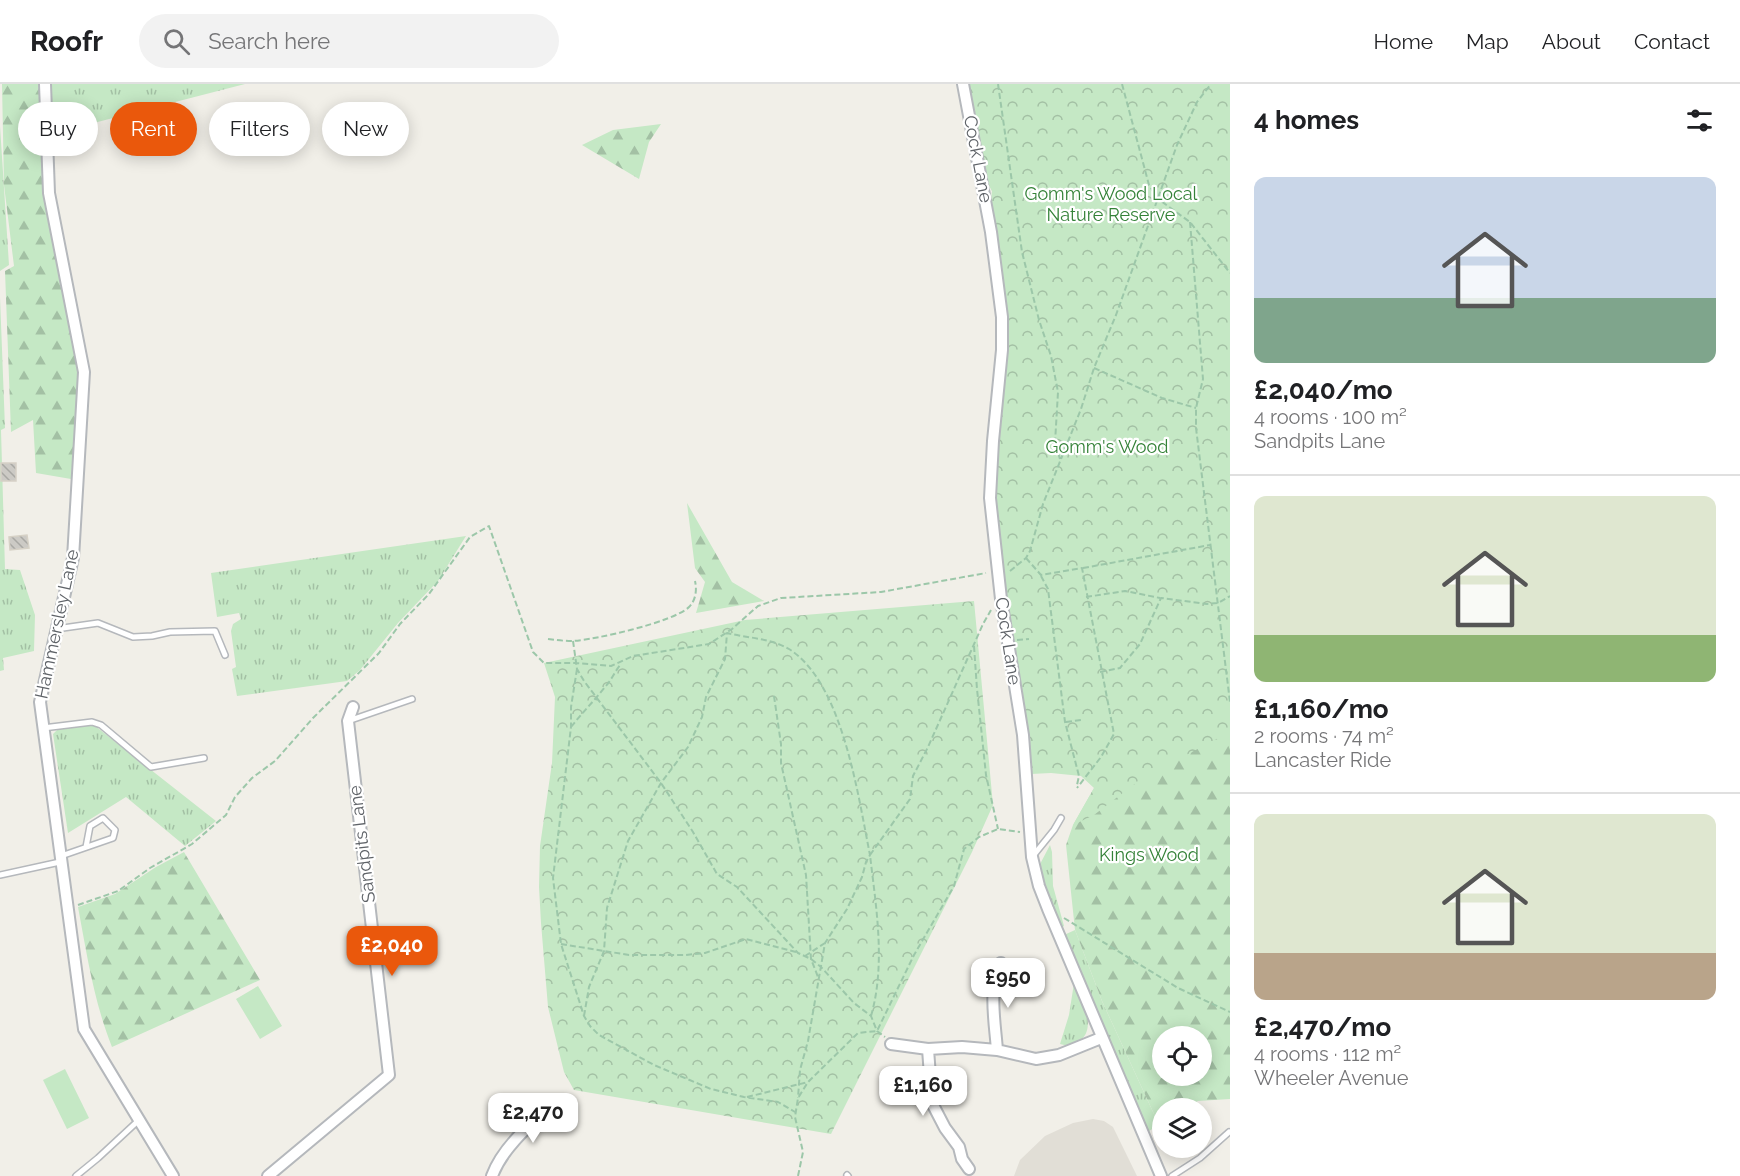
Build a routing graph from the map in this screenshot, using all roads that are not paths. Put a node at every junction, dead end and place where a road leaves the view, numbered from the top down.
1 (45, 84) edge
2 (963, 84) edge
3 (57, 629) junction
4 (225, 655) dead end
5 (412, 699) dead end
6 (353, 707) dead end
7 (348, 721) junction
8 (43, 728) junction
9 (204, 758) dead end
10 (1061, 818) dead end
11 (86, 847) junction
12 (1032, 857) junction
13 (60, 859) junction
14 (0, 875) edge
15 (1001, 963) dead end
16 (1101, 1038) junction
17 (891, 1044) dead end
18 (928, 1049) junction
19 (997, 1050) junction
20 (556, 1101) dead end
21 (139, 1120) junction
22 (1229, 1132) edge
23 (969, 1169) dead end
24 (76, 1176) edge
25 (173, 1176) edge
26 (268, 1176) edge
27 (492, 1176) edge
28 (1161, 1176) edge
29 (1172, 1176) edge

1 - 3 street, Hammersley Lane
2 - 12 street, Cock Lane
3 - 4 lane
3 - 8 street, Hammersley Lane
5 - 7 lane
6 - 7 street, Sandpits Lane
7 - 26 street, Sandpits Lane
8 - 9 lane
8 - 13 street, Hammersley Lane
10 - 12 lane
11 - 11 lane
11 - 13 lane
12 - 16 street, Cock Lane
13 - 14 lane
13 - 21 street, Hammersley Lane
15 - 19 street
16 - 19 street
16 - 28 street, Cock Lane
17 - 18 street
18 - 19 street
18 - 23 street
20 - 27 street
21 - 24 lane
21 - 25 street, Hammersley Lane
22 - 29 lane

